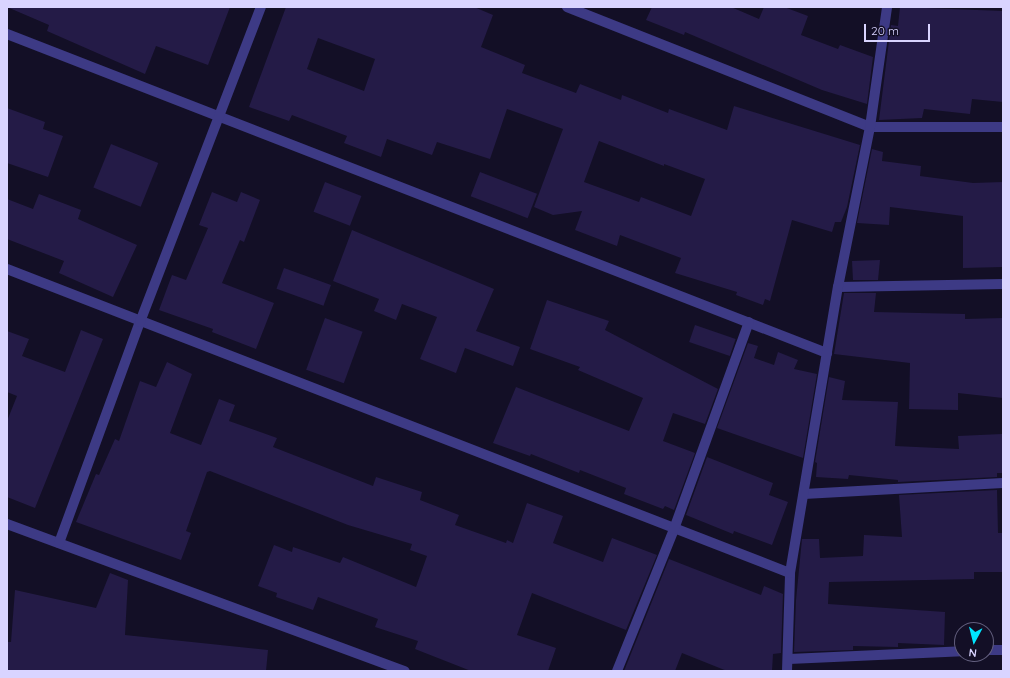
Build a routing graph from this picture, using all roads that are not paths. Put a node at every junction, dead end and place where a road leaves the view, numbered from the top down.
1 (261, 7) edge
2 (567, 7) edge
3 (887, 7) edge
4 (7, 34) edge
5 (219, 115) junction
6 (870, 127) junction
7 (1003, 127) edge
8 (7, 269) edge
9 (1003, 284) edge
10 (838, 287) junction
11 (140, 322) junction
12 (749, 322) junction
13 (827, 353) junction
14 (1003, 483) edge
15 (804, 494) junction
16 (7, 524) edge
17 (674, 529) junction
18 (58, 543) junction
19 (790, 573) junction
20 (954, 651) edge
21 (789, 659) junction
22 (405, 671) edge
23 (617, 671) edge
24 (787, 671) edge

1 - 5 street
2 - 6 street
3 - 6 street
4 - 5 street
5 - 11 street
5 - 12 street
6 - 7 street
6 - 10 street
8 - 11 street
9 - 10 street
10 - 13 street
11 - 17 street
11 - 18 street
12 - 13 street
12 - 17 street
13 - 15 street
14 - 15 street
15 - 19 street
16 - 18 street
17 - 19 street
17 - 23 street
18 - 22 street
19 - 21 street
20 - 21 street
21 - 24 street

